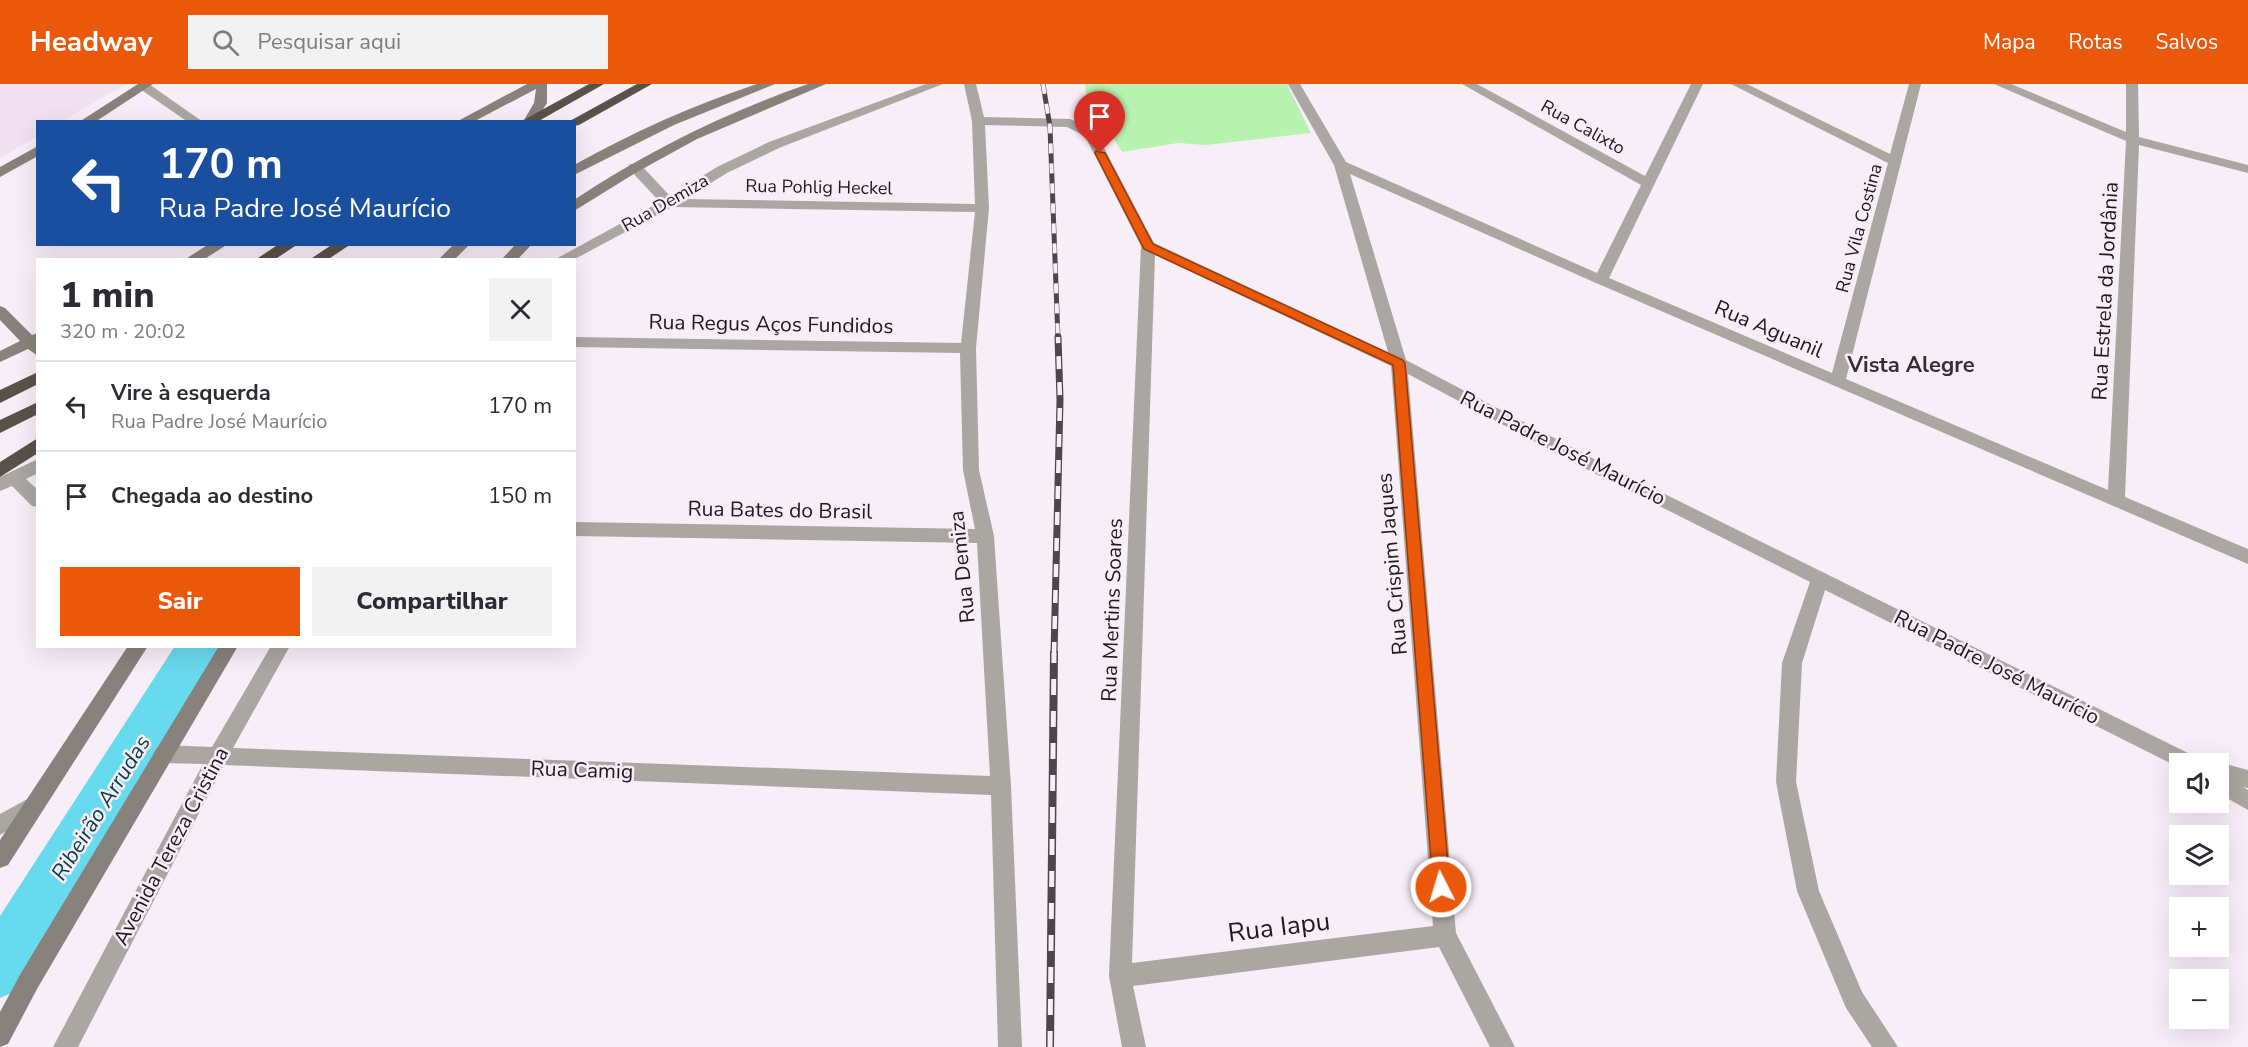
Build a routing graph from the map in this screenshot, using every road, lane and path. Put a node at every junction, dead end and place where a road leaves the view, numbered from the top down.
1 (536, 84) edge
2 (541, 84) edge
3 (597, 84) edge
4 (646, 84) edge
5 (769, 84) edge
6 (820, 84) edge
7 (937, 84) edge
8 (970, 84) edge
9 (1294, 84) edge
10 (1468, 84) edge
11 (1697, 84) edge
12 (1737, 84) edge
13 (1915, 84) edge
14 (2000, 84) edge
15 (2132, 84) edge
16 (145, 85) edge
17 (88, 120) edge
18 (195, 120) edge
19 (466, 120) edge
20 (529, 120) edge
21 (530, 120) edge
22 (576, 121) edge
23 (978, 121) junction
24 (2133, 139) junction
25 (36, 151) edge
26 (1895, 161) junction
27 (1341, 165) junction
28 (636, 166) junction
29 (576, 170) edge
30 (2248, 170) edge
31 (0, 173) edge
32 (1649, 184) junction
33 (669, 203) junction
34 (576, 206) edge
35 (982, 208) junction
36 (217, 246) edge
37 (287, 246) edge
38 (340, 246) edge
39 (461, 246) edge
40 (523, 246) edge
41 (1148, 246) junction
42 (195, 258) edge
43 (266, 258) edge
44 (320, 258) edge
45 (447, 258) edge
46 (510, 258) edge
47 (565, 258) edge
48 (1600, 280) junction
49 (0, 311) edge
50 (576, 342) edge
51 (35, 344) edge
52 (968, 348) junction
53 (0, 357) edge
54 (1399, 363) junction
55 (36, 378) edge
56 (1838, 381) junction
57 (0, 397) edge
58 (36, 408) edge
59 (0, 427) edge
60 (36, 446) edge
61 (36, 466) edge
62 (5, 478) edge
63 (36, 500) edge
64 (2116, 500) junction
65 (576, 529) edge
66 (985, 536) junction
67 (2248, 557) edge
68 (1820, 578) junction
69 (139, 648) edge
70 (229, 648) edge
71 (280, 648) edge
72 (2169, 753) edge
73 (163, 754) junction
74 (218, 756) junction
75 (2229, 774) edge
76 (2248, 779) edge
77 (1001, 786) junction
78 (2229, 789) edge
79 (2248, 801) edge
80 (33, 805) junction
81 (0, 825) edge
82 (0, 858) edge
83 (1445, 935) junction
84 (1120, 976) junction
85 (0, 1036) edge
86 (65, 1047) edge
87 (1010, 1047) edge
88 (1134, 1047) edge
89 (1503, 1047) edge
90 (1886, 1047) edge

1 - 19 main road
2 - 20 main road
3 - 21 highway
4 - 22 highway
5 - 29 main road
6 - 28 main road
7 - 33 street, Rua Demiza
8 - 23 street, Rua Demiza
9 - 27 street, Rua Crispim Jaques
10 - 32 street, Rua Calixto
11 - 32 street
12 - 26 street
13 - 26 street, Rua Vila Costina
14 - 24 street
15 - 24 street, Rua Estrela da Jordânia
16 - 17 main road
16 - 18 street
23 - 35 street, Rua Demiza
23 - 41 street
24 - 30 street
24 - 64 street, Rua Estrela da Jordânia
25 - 31 main road
26 - 56 street, Rua Vila Costina
27 - 48 street, Rua Aguanil
27 - 54 street, Rua Crispim Jaques
28 - 33 street
28 - 34 main road
32 - 48 street
33 - 35 street, Rua Pohlig Heckel
33 - 47 street, Rua Demiza
35 - 52 street, Rua Demiza
36 - 42 main road
37 - 43 highway
38 - 44 highway
39 - 45 main road
40 - 46 main road
41 - 54 street, Rua Padre José Maurício
41 - 84 street, Rua Mertins Soares
48 - 56 street, Rua Aguanil
49 - 51 main road
50 - 52 street, Rua Regus Aços Fundidos
51 - 53 main road
52 - 66 street, Rua Demiza
54 - 68 street, Rua Padre José Maurício
54 - 83 street, Rua Crispim Jaques
55 - 57 highway
56 - 64 street, Rua Aguanil
58 - 59 highway
60 - 62 highway
61 - 62 street
62 - 63 street
64 - 67 street, Rua Aguanil
65 - 66 street, Rua Bates do Brasil
66 - 77 street, Rua Demiza
68 - 72 street, Rua Padre José Maurício
68 - 90 street
69 - 80 main road
70 - 73 main road
71 - 74 street, Avenida Tereza Cristina
73 - 74 street, Rua Camig
73 - 85 main road
74 - 77 street, Rua Camig
74 - 86 street, Avenida Tereza Cristina
75 - 76 street
77 - 87 street, Rua Demiza
78 - 79 street
80 - 81 street
80 - 82 main road
83 - 84 street, Rua Iapu
83 - 89 street, Rua Crispim Jaques
84 - 88 street, Rua Mertins Soares

